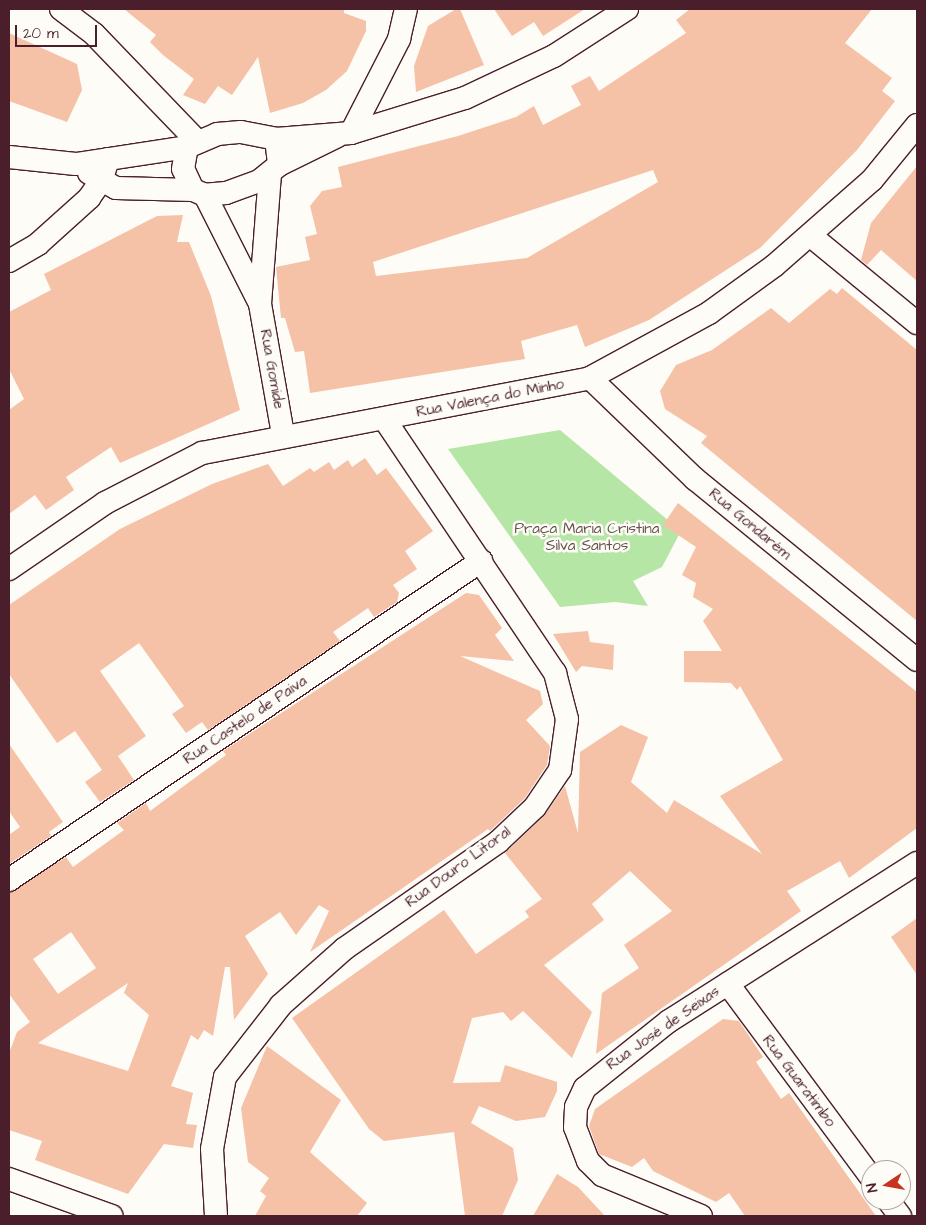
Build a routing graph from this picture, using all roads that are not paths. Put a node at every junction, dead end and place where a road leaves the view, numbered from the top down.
1 (61, 9) edge
2 (406, 9) edge
3 (627, 9) edge
4 (917, 125) edge
5 (345, 134) junction
6 (276, 139) junction
7 (191, 143) junction
8 (9, 157) edge
9 (108, 159) junction
10 (76, 164) junction
11 (274, 170) junction
12 (102, 182) junction
13 (199, 193) junction
14 (811, 236) junction
15 (9, 260) edge
16 (260, 304) junction
17 (917, 323) edge
18 (590, 378) junction
19 (384, 419) junction
20 (283, 434) junction
21 (480, 561) junction
22 (9, 570) edge
23 (917, 660) edge
24 (917, 862) edge
25 (9, 880) edge
26 (728, 984) junction
27 (861, 1164) edge
28 (9, 1179) edge
29 (112, 1216) edge
30 (216, 1216) edge
31 (701, 1216) edge

1 - 7 street
2 - 5 street
3 - 5 street
4 - 14 street, Rua Valença do Minho
5 - 6 street
5 - 11 street
6 - 7 street
6 - 11 street, Rua Gomide
7 - 9 street
7 - 13 street, Rua Gomide
8 - 10 street
9 - 10 street
9 - 12 street
10 - 12 street
11 - 13 street
11 - 16 street, Rua Gomide
12 - 13 street
12 - 15 street
13 - 16 street, Rua Gomide
14 - 17 street
14 - 18 street, Rua Valença do Minho
16 - 20 street, Rua Gomide
18 - 19 street, Rua Valença do Minho
18 - 23 street, Rua Gondarém
19 - 20 street, Rua Valença do Minho
19 - 21 street, Rua Douro Litoral
20 - 22 street, Rua Valença do Minho
21 - 25 street, Rua Castelo de Paiva
21 - 30 street, Rua Douro Litoral
24 - 26 street, Rua José de Seixas
26 - 27 street, Rua Guaratimbo
26 - 31 street, Rua José de Seixas
28 - 29 street

